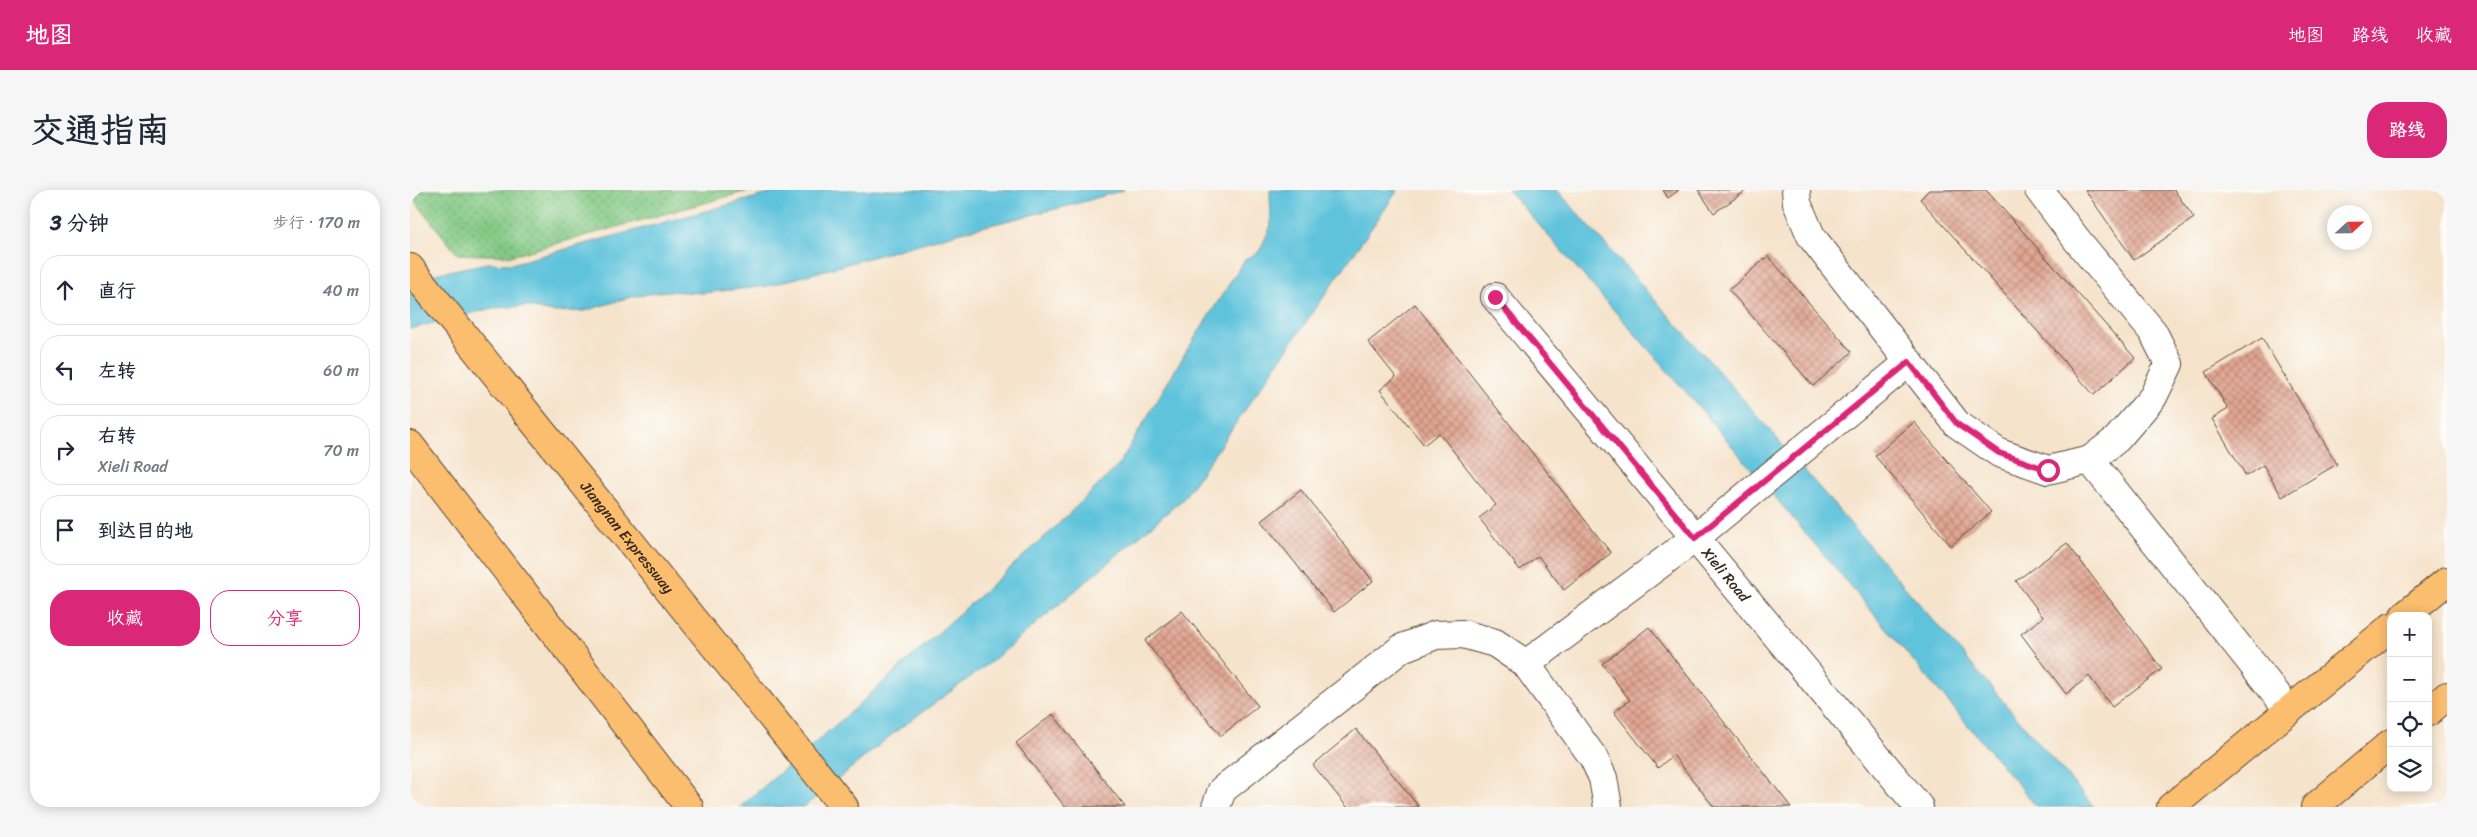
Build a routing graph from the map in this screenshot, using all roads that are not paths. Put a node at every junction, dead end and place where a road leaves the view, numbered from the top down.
1 (1796, 190) edge
2 (2039, 190) edge
3 (410, 268) edge
4 (1495, 297) dead end
5 (1909, 362) junction
6 (410, 445) edge
7 (2090, 460) junction
8 (1695, 538) junction
9 (2447, 580) edge
10 (2409, 612) edge
11 (2387, 630) edge
12 (1526, 664) junction
13 (2447, 696) edge
14 (2432, 709) edge
15 (2288, 710) junction
16 (2387, 746) edge
17 (2173, 805) edge
18 (688, 807) edge
19 (844, 807) edge
20 (1216, 807) edge
21 (1608, 807) edge
22 (1919, 807) edge
23 (2315, 807) edge

1 - 5 street
2 - 7 street
3 - 19 main road, Jiangnan Expressway
4 - 8 street, Xieli Road
5 - 7 street
5 - 8 street
6 - 18 main road
7 - 15 street
8 - 12 street
8 - 22 street, Xieli Road
9 - 10 main road
11 - 15 main road
12 - 20 street
12 - 21 street
13 - 14 main road
15 - 17 main road
16 - 23 main road

